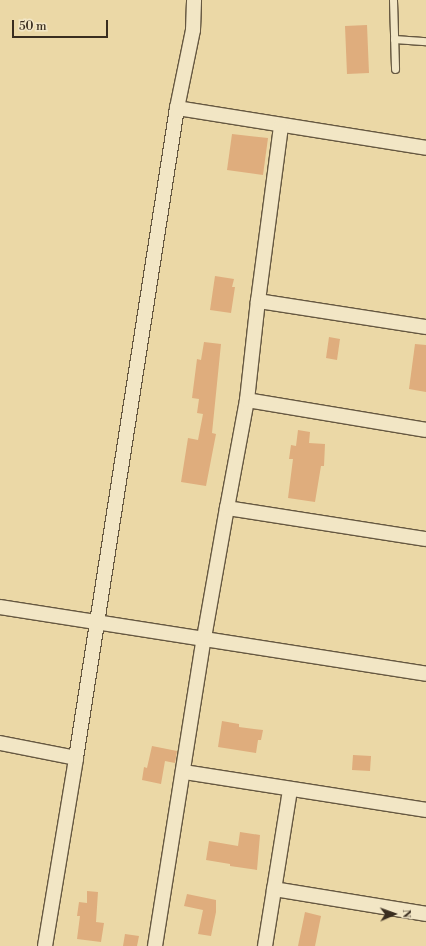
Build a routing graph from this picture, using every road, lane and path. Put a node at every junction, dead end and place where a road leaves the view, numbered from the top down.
1 (194, 0) edge
2 (393, 0) edge
3 (394, 39) junction
4 (426, 41) edge
5 (395, 69) dead end
6 (177, 108) junction
7 (281, 126) junction
8 (426, 148) edge
9 (258, 301) junction
10 (426, 327) edge
11 (247, 400) junction
12 (426, 430) edge
13 (227, 508) junction
14 (426, 539) edge
15 (0, 607) edge
16 (97, 621) junction
17 (204, 638) junction
18 (426, 674) edge
19 (0, 743) edge
20 (76, 758) junction
21 (184, 772) junction
22 (290, 790) junction
23 (426, 810) edge
24 (274, 889) junction
25 (426, 914) edge
26 (45, 946) edge
27 (155, 946) edge
28 (265, 946) edge

1 - 6 street
2 - 3 lane
3 - 4 lane
3 - 5 lane
6 - 7 street
6 - 16 street
7 - 8 street
7 - 9 street
9 - 10 street
9 - 11 street
11 - 12 street
11 - 13 street
13 - 14 street
13 - 17 street
15 - 16 street
16 - 17 street
16 - 20 street
17 - 18 street
17 - 21 street
19 - 20 street
20 - 26 street
21 - 22 street
21 - 27 street
22 - 23 street
22 - 24 street
24 - 25 street
24 - 28 street

